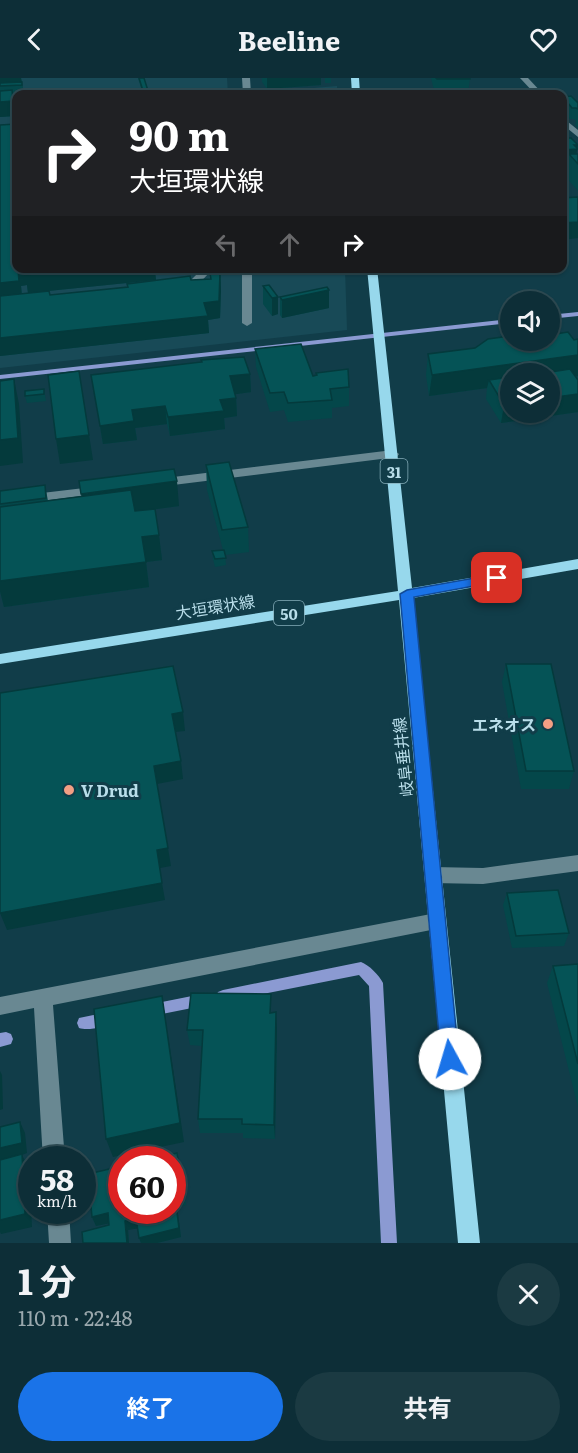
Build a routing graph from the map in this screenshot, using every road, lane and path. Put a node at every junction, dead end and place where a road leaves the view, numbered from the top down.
1 (524, 78) edge
2 (535, 90) edge
3 (567, 124) edge
4 (578, 135) edge
5 (204, 273) edge
6 (248, 273) edge
7 (373, 273) edge
8 (166, 290) edge
9 (247, 323) dead end
10 (393, 454) junction
11 (141, 485) edge
12 (118, 488) edge
13 (0, 502) edge
14 (578, 564) edge
15 (407, 594) junction
16 (0, 659) edge
17 (578, 863) edge
18 (433, 875) junction
19 (436, 921) junction
20 (43, 998) junction
21 (0, 1006) edge
22 (53, 1146) edge
23 (59, 1224) edge
24 (60, 1243) edge
25 (469, 1243) edge

1 - 2 street
3 - 4 street
5 - 8 street
6 - 9 street
7 - 10 main road, 岐阜垂井線 / 31
10 - 11 street
10 - 15 main road, 岐阜垂井線 / 31
12 - 13 street
14 - 15 main road, 大垣環状線 / 50
15 - 16 main road, 大垣環状線 / 50
15 - 18 main road, 岐阜垂井線 / 31
17 - 18 street
18 - 19 main road, 岐阜垂井線 / 31
19 - 20 street
19 - 25 main road, 岐阜垂井線 / 31
20 - 21 street
20 - 22 street
23 - 24 street

